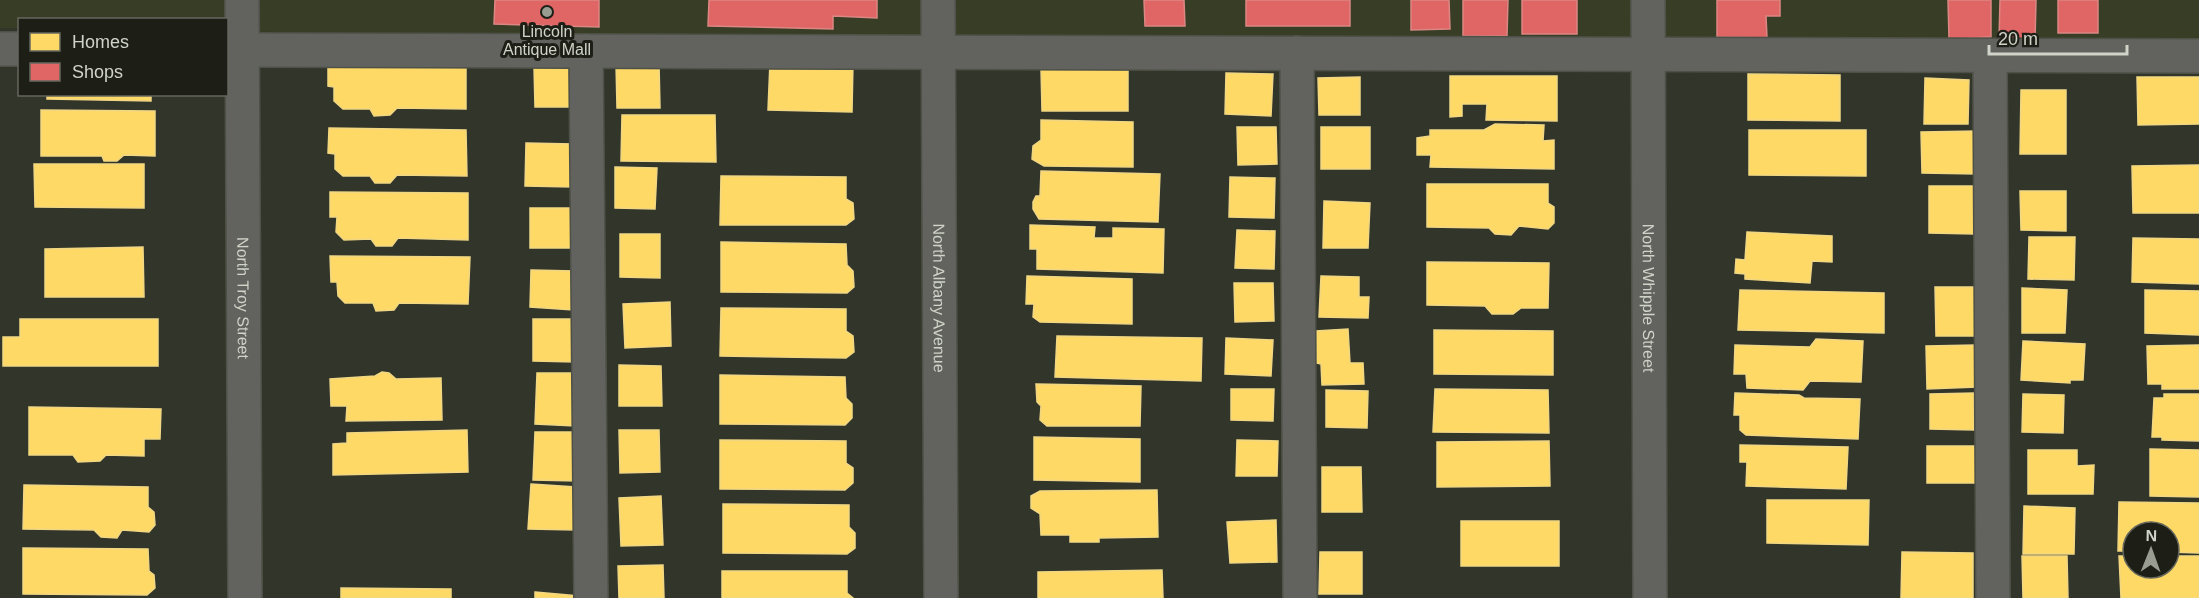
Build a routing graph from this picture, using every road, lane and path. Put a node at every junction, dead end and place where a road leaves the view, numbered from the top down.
1 (242, 0) edge
2 (938, 0) edge
3 (1648, 0) edge
4 (0, 49) edge
5 (18, 49) edge
6 (234, 50) edge
7 (586, 51) junction
8 (939, 52) junction
9 (1297, 53) junction
10 (1648, 54) junction
11 (1990, 56) junction
12 (2199, 56) edge
13 (245, 598) edge
14 (591, 598) edge
15 (941, 598) edge
16 (1300, 598) edge
17 (1650, 598) edge
18 (1993, 598) edge

1 - 6 street, North Troy Street
2 - 8 street, North Albany Avenue
3 - 10 street, North Whipple Street
4 - 5 street
6 - 7 street
6 - 13 street, North Troy Street
7 - 8 street
7 - 14 street
8 - 9 street
8 - 15 street, North Albany Avenue
9 - 10 street
9 - 16 street
10 - 11 street
10 - 17 street, North Whipple Street
11 - 12 street
11 - 18 street

